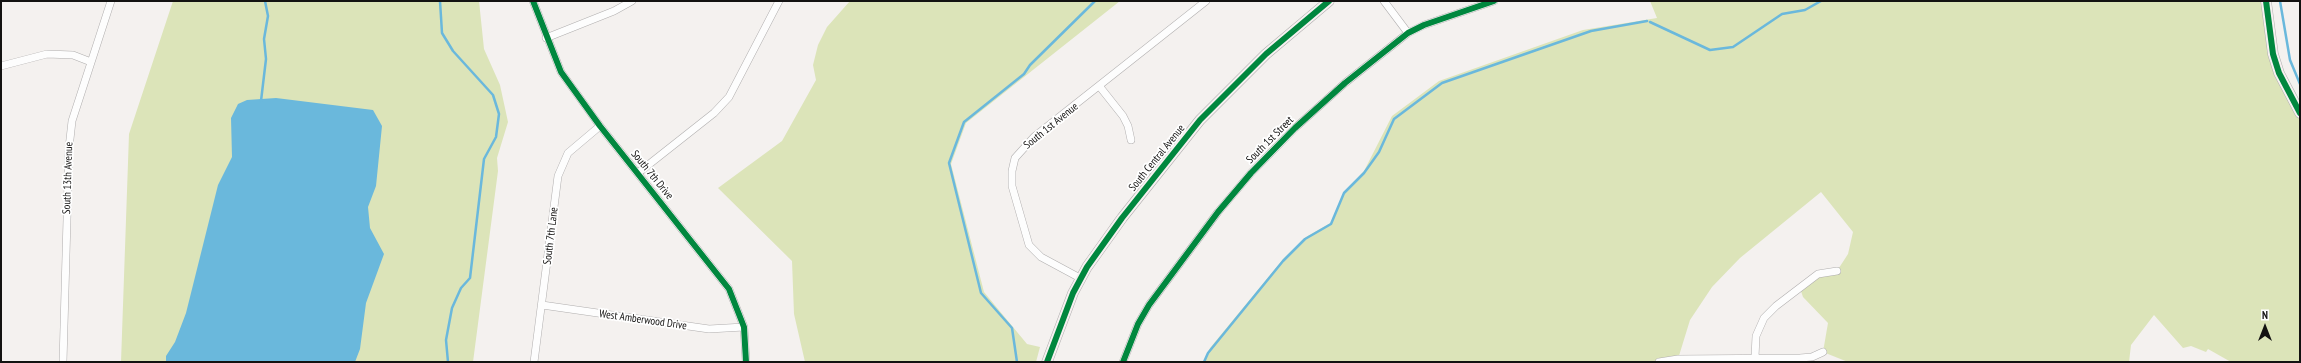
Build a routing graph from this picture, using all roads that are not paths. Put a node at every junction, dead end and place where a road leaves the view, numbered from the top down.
1 (111, 1) edge
2 (533, 1) edge
3 (632, 1) edge
4 (779, 1) edge
5 (1206, 1) edge
6 (1329, 1) edge
7 (1384, 1) edge
8 (1494, 1) edge
9 (2266, 1) edge
10 (1408, 33) junction
11 (546, 38) junction
12 (91, 62) junction
13 (1, 66) edge
14 (1100, 87) junction
15 (2300, 113) edge
16 (600, 126) junction
17 (1131, 140) dead end
18 (638, 173) junction
19 (1837, 271) dead end
20 (1080, 278) junction
21 (542, 305) junction
22 (744, 327) junction
23 (1823, 352) dead end
24 (1755, 357) junction
25 (63, 362) edge
26 (534, 362) edge
27 (746, 362) edge
28 (1046, 362) edge
29 (1123, 362) edge
30 (1659, 362) edge

1 - 12 street, South 13th Avenue
2 - 11 street, South 7th Drive
3 - 11 street
4 - 18 street
5 - 14 street, South 1st Avenue
6 - 20 street, South Central Avenue
7 - 10 street
8 - 10 street, South 1st Street
9 - 15 street
10 - 29 street, South 1st Street
11 - 16 street, South 7th Drive
12 - 13 street
12 - 25 street, South 13th Avenue
14 - 17 street
14 - 20 street, South 1st Avenue
16 - 18 street, South 7th Drive
16 - 21 street, South 7th Lane
18 - 22 street, South 7th Drive
19 - 24 street
20 - 28 street, South Central Avenue
21 - 22 street, West Amberwood Drive
21 - 26 street, South 7th Lane
22 - 27 street, South 7th Drive
23 - 24 street
24 - 30 street

